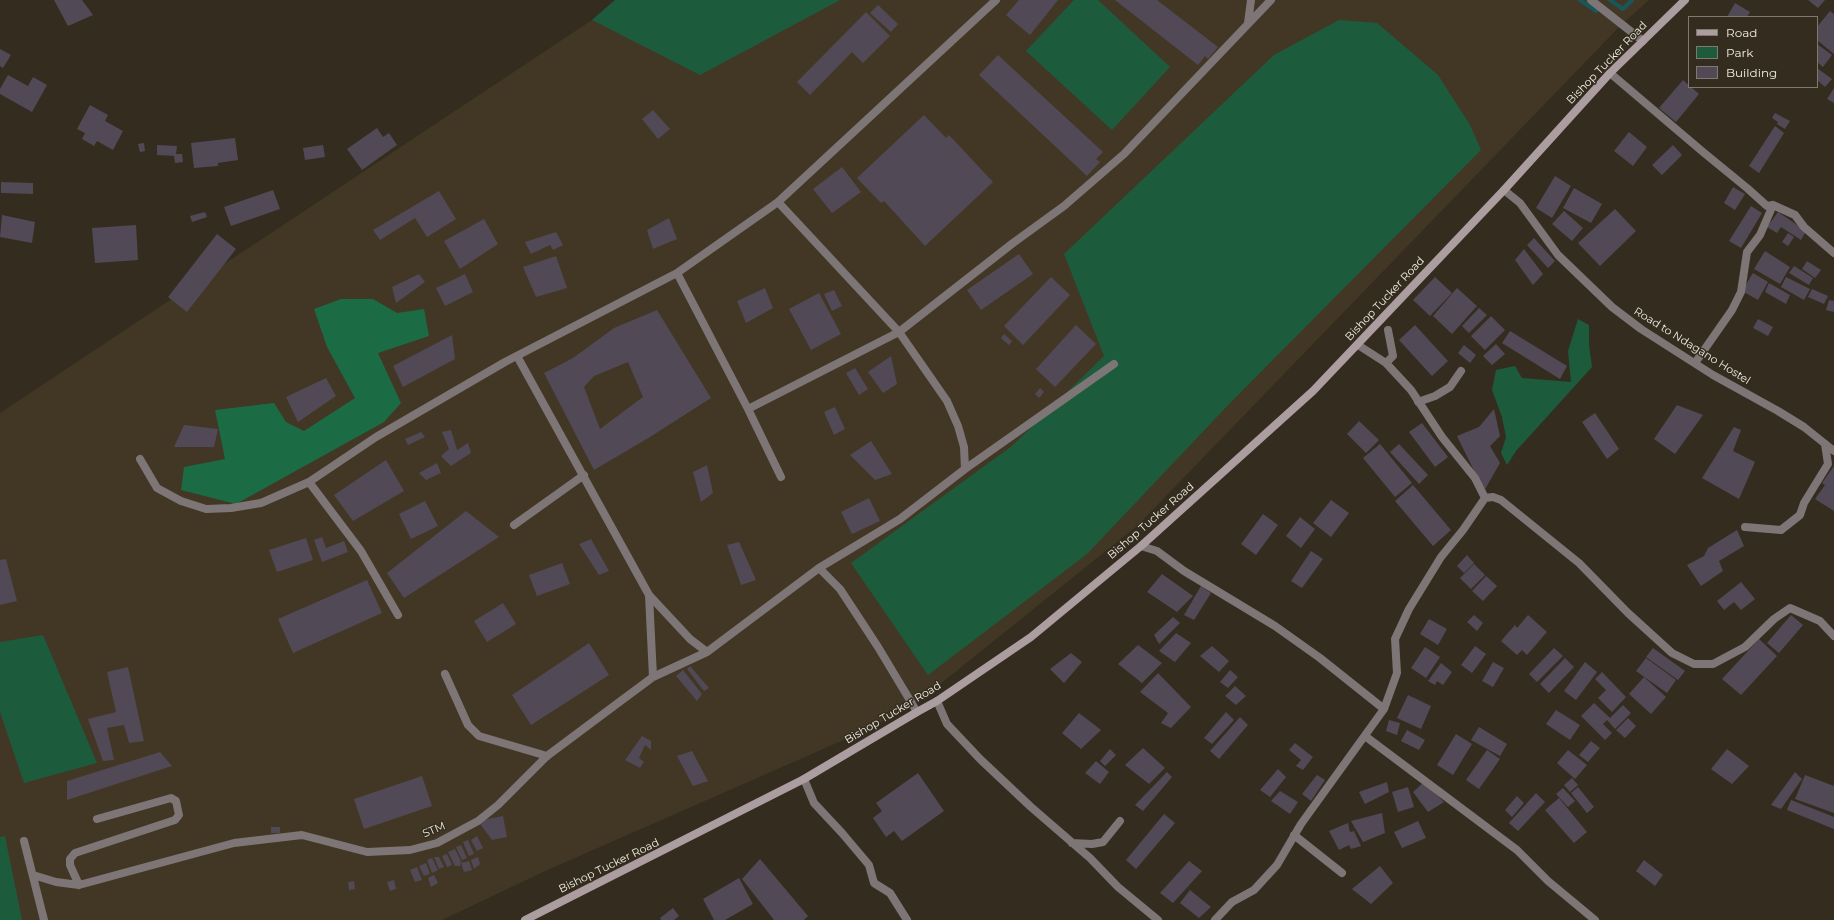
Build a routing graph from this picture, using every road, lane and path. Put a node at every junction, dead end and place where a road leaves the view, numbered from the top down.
1 (996, 0) edge
2 (1251, 0) edge
3 (1271, 0) edge
4 (1591, 0) edge
5 (1685, 0) edge
6 (1248, 23) junction
7 (1643, 41) junction
8 (1610, 73) junction
9 (1504, 190) junction
10 (778, 202) junction
11 (1773, 205) junction
12 (1834, 253) edge
13 (677, 273) junction
14 (1388, 330) dead end
15 (899, 332) junction
16 (1358, 344) junction
17 (517, 356) junction
18 (1386, 363) junction
19 (1695, 363) junction
20 (1114, 364) dead end
21 (1461, 371) dead end
22 (1418, 402) junction
23 (748, 409) junction
24 (1825, 444) junction
25 (1834, 451) edge
26 (140, 459) dead end
27 (965, 469) junction
28 (584, 476) junction
29 (781, 477) dead end
30 (309, 482) junction
31 (1484, 498) junction
32 (514, 525) dead end
33 (1745, 527) dead end
34 (1141, 546) junction
35 (819, 568) junction
36 (649, 595) junction
37 (398, 615) dead end
38 (1834, 636) edge
39 (707, 652) junction
40 (445, 674) dead end
41 (654, 677) junction
42 (937, 701) junction
43 (1384, 709) junction
44 (916, 712) junction
45 (1365, 736) junction
46 (547, 756) junction
47 (804, 779) junction
48 (97, 819) dead end
49 (1120, 821) dead end
50 (1294, 835) junction
51 (24, 841) dead end
52 (1072, 843) junction
53 (1342, 873) dead end
54 (33, 874) junction
55 (79, 885) junction
56 (44, 920) edge
57 (525, 920) edge
58 (907, 920) edge
59 (1158, 920) edge
60 (1215, 920) edge
61 (1595, 920) edge

1 - 10 street
2 - 6 street
3 - 6 street
4 - 7 street
5 - 7 main road, Bishop Tucker Road
6 - 15 street
7 - 8 main road, Bishop Tucker Road
8 - 9 main road, Bishop Tucker Road
8 - 11 street
9 - 16 main road, Bishop Tucker Road
9 - 19 street, Road to Ndagano Hostel
10 - 13 street
10 - 15 street
11 - 12 street
11 - 19 street
13 - 17 street
13 - 23 street
14 - 18 street
15 - 23 street
15 - 27 street
16 - 18 street
16 - 34 main road, Bishop Tucker Road
17 - 28 street
17 - 30 street
18 - 22 street
19 - 24 street, Road to Ndagano Hostel
20 - 27 street, STM
21 - 22 street
22 - 31 street
23 - 29 street
24 - 25 street, Road to Ndagano Hostel
24 - 33 street
26 - 30 street
27 - 35 street, STM
28 - 32 street
28 - 36 street
30 - 37 street
31 - 38 street
31 - 43 street
34 - 42 main road, Bishop Tucker Road
34 - 43 street
35 - 39 street, STM
35 - 44 street
36 - 39 street
36 - 41 street
39 - 41 street, STM
40 - 46 street
41 - 46 street, STM
42 - 44 main road, Bishop Tucker Road
42 - 52 street
43 - 45 street
44 - 47 main road, Bishop Tucker Road
45 - 50 street
45 - 61 street
46 - 55 street, STM
47 - 57 main road, Bishop Tucker Road
47 - 58 street
48 - 55 street
49 - 52 street
50 - 53 street
50 - 60 street
51 - 54 street
52 - 59 street
54 - 55 street
54 - 56 street

